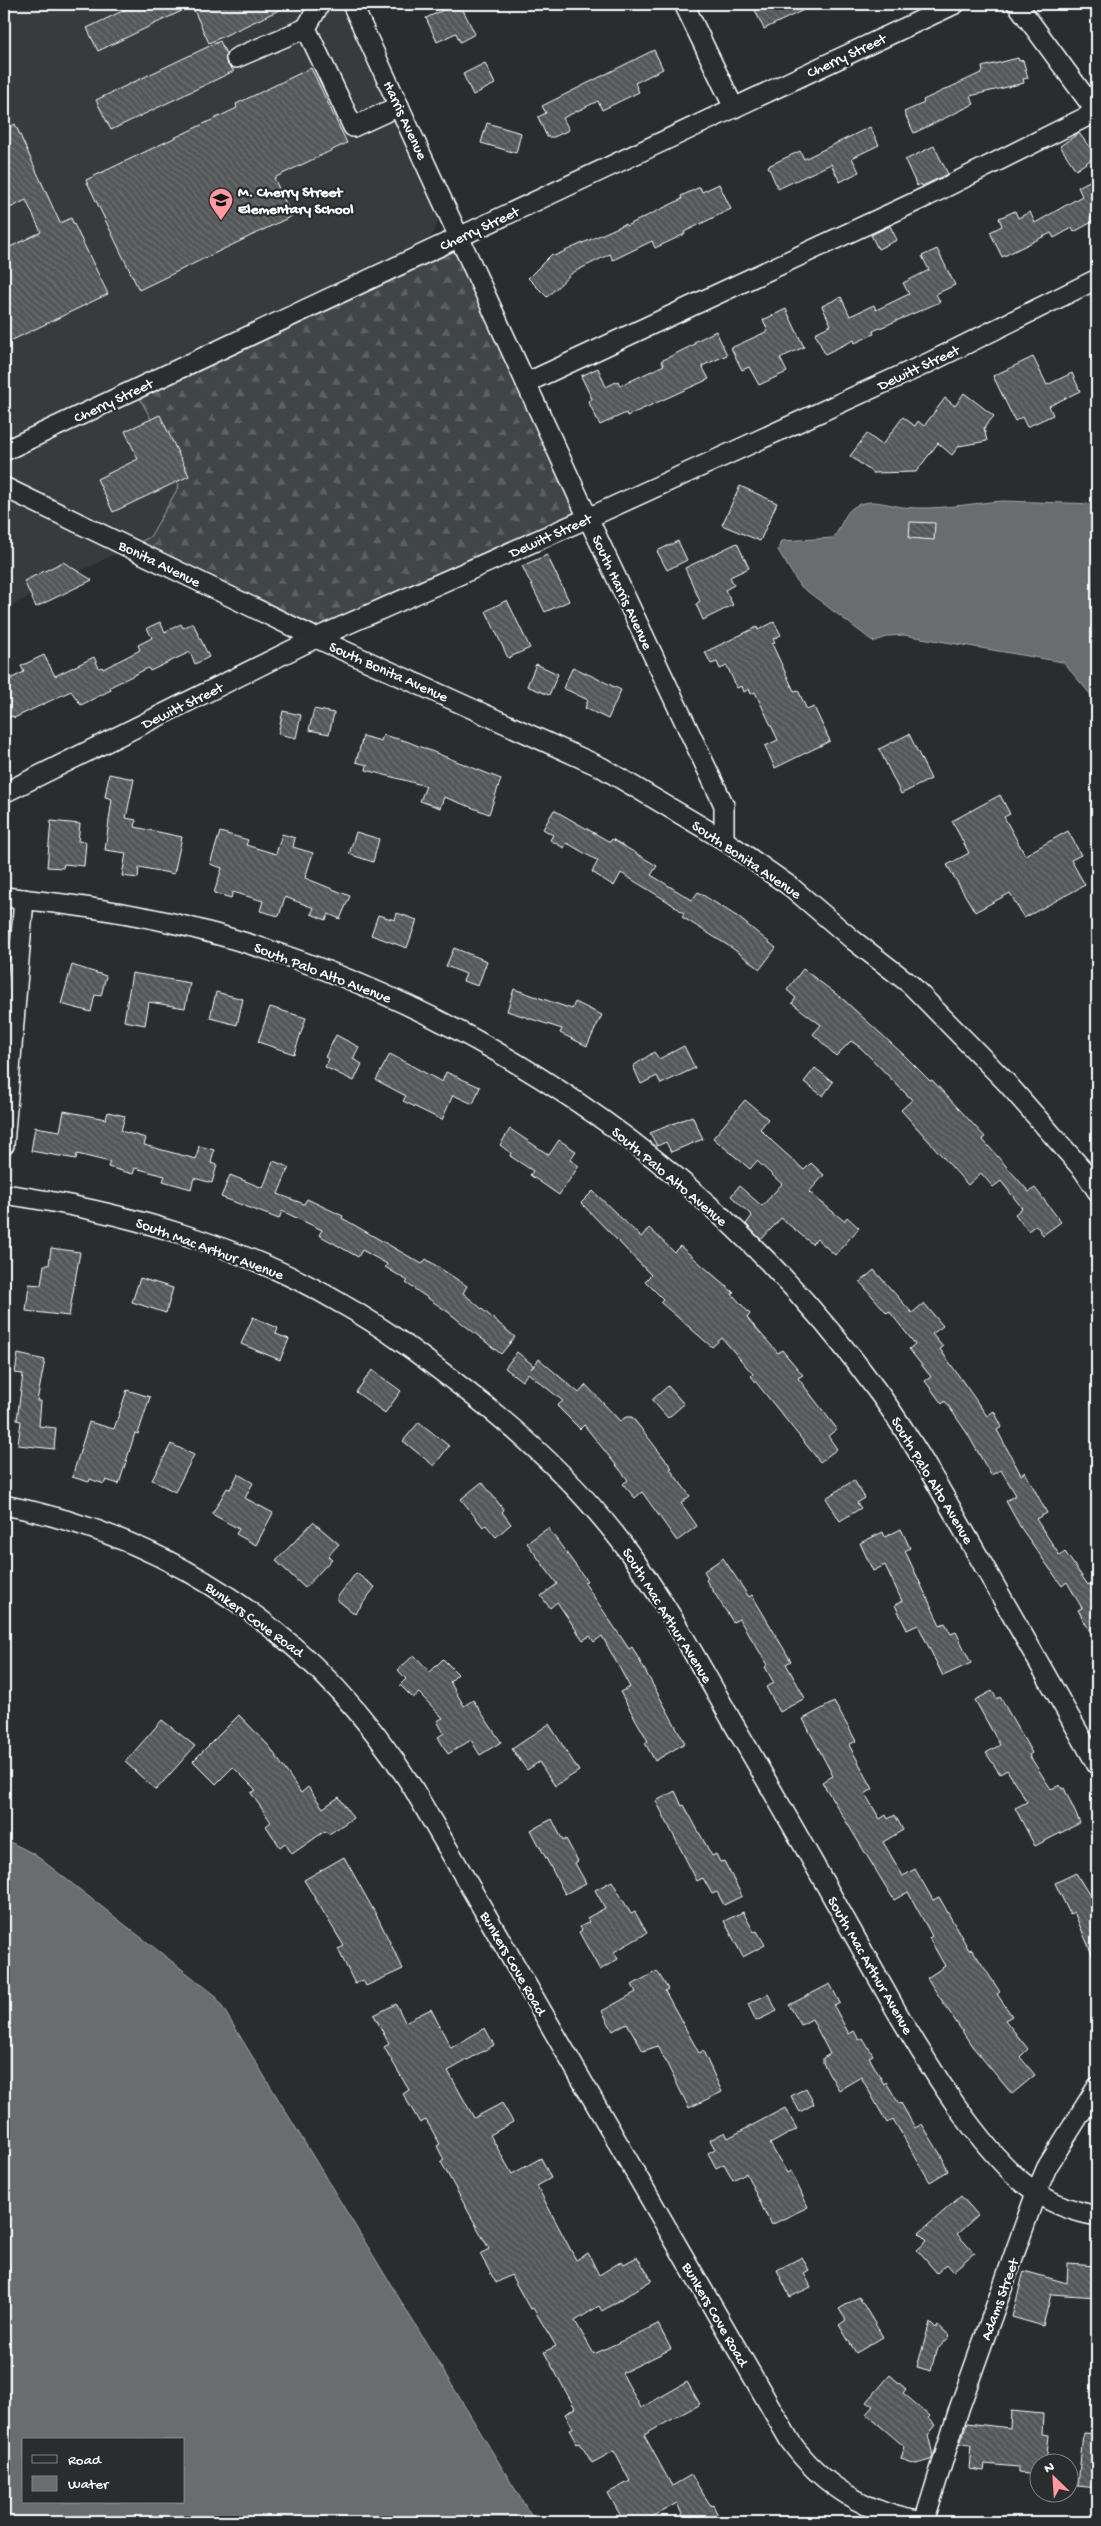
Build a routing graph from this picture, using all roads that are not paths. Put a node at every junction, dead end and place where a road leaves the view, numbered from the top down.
1 (320, 4) edge
2 (352, 4) edge
3 (684, 4) edge
4 (954, 4) edge
5 (1017, 4) edge
6 (306, 28) junction
7 (236, 58) dead end
8 (399, 106) junction
9 (734, 108) junction
10 (1097, 113) edge
11 (459, 237) junction
12 (1097, 279) edge
13 (526, 383) junction
14 (4, 451) edge
15 (4, 487) edge
16 (588, 518) junction
17 (316, 638) junction
18 (4, 793) edge
19 (724, 840) junction
20 (4, 897) edge
21 (24, 899) junction
22 (4, 1146) edge
23 (1097, 1191) edge
24 (4, 1194) edge
25 (4, 1505) edge
26 (1097, 1765) edge
27 (1097, 2087) edge
28 (1036, 2193) junction
29 (1097, 2216) edge
30 (924, 2522) edge

1 - 6 street
2 - 8 street, Harris Avenue
3 - 9 street
4 - 9 street, Cherry Street
5 - 10 street
6 - 7 street
6 - 8 street
8 - 11 street, Harris Avenue
9 - 11 street, Cherry Street
10 - 13 street
11 - 13 street, South Harris Avenue
11 - 14 street, Cherry Street
12 - 16 street, Dewitt Street
13 - 16 street, South Harris Avenue
15 - 17 street, Bonita Avenue
16 - 17 street, Dewitt Street
16 - 19 street, South Harris Avenue
17 - 18 street, Dewitt Street
17 - 19 street, South Bonita Avenue
19 - 23 street, South Bonita Avenue
20 - 21 street, South Palo Alto Avenue
21 - 22 street
21 - 26 street, South Palo Alto Avenue
24 - 28 street, South Mac Arthur Avenue
25 - 30 street, Bunkers Cove Road
27 - 28 street, Adams Street
28 - 29 street, South Mac Arthur Avenue
28 - 30 street, Adams Street

